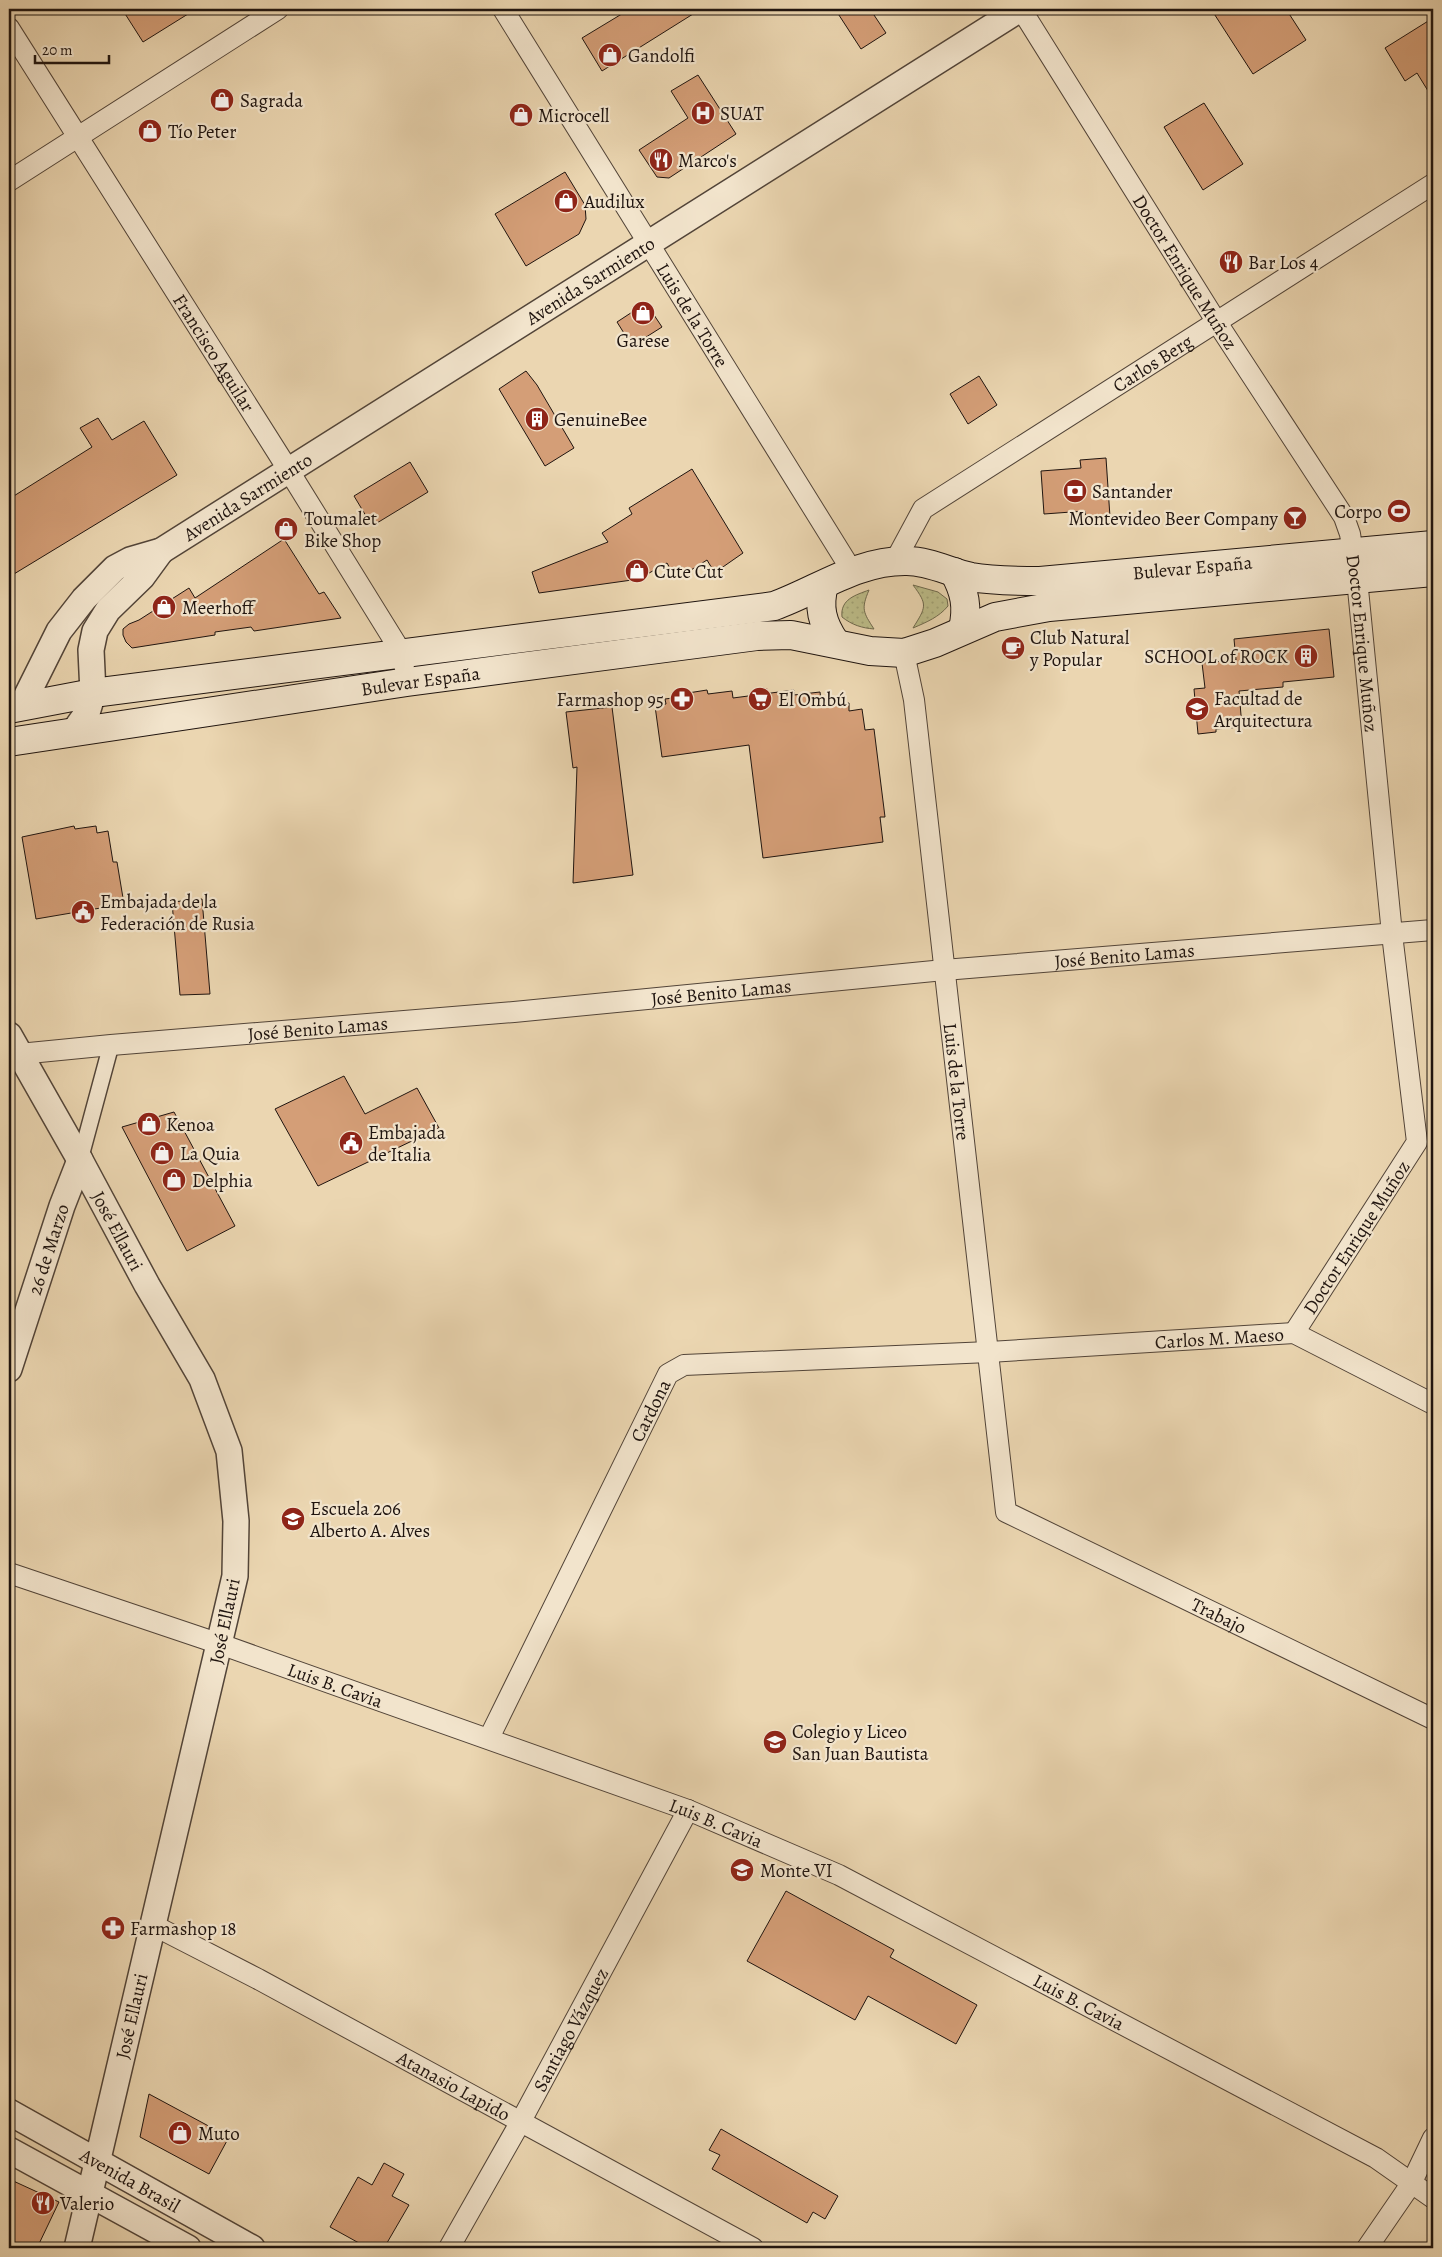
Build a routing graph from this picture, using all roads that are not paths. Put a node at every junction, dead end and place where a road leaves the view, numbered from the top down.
1 (278, 9) edge
2 (503, 9) edge
3 (1021, 9) edge
4 (9, 28) edge
5 (77, 136) junction
6 (9, 181) edge
7 (1433, 184) edge
8 (648, 243) junction
9 (1216, 321) junction
10 (289, 471) junction
11 (1433, 545) edge
12 (161, 552) junction
13 (894, 562) junction
14 (1355, 566) junction
15 (852, 571) junction
16 (954, 572) junction
17 (1433, 572) edge
18 (824, 585) junction
19 (963, 629) junction
20 (835, 642) junction
21 (904, 653) junction
22 (403, 655) junction
23 (407, 682) junction
24 (93, 693) junction
25 (15, 708) edge
26 (75, 730) junction
27 (9, 742) edge
28 (1433, 930) edge
29 (1392, 934) junction
30 (944, 970) junction
31 (111, 1045) junction
32 (12, 1048) edge
33 (1425, 1146) edge
34 (80, 1160) junction
35 (1294, 1334) junction
36 (989, 1352) junction
37 (9, 1369) edge
38 (1433, 1404) edge
39 (1006, 1512) joint
40 (9, 1573) edge
41 (220, 1644) junction
42 (1433, 1719) edge
43 (489, 1738) junction
44 (688, 1810) junction
45 (153, 1925) junction
46 (9, 2112) edge
47 (521, 2121) junction
48 (1433, 2138) edge
49 (9, 2150) edge
50 (97, 2161) junction
51 (1411, 2184) junction
52 (90, 2194) junction
53 (1433, 2198) edge
54 (77, 2248) edge
55 (188, 2248) edge
56 (252, 2248) edge
57 (450, 2248) edge
58 (753, 2248) edge
59 (1366, 2248) edge

1 - 5 street
2 - 8 street, Luis de la Torre
3 - 8 street, Avenida Sarmiento
3 - 9 street, Doctor Enrique Muñoz
4 - 5 street, Francisco Aguilar
5 - 6 street
5 - 10 street, Francisco Aguilar
7 - 9 street, Carlos Berg
8 - 10 street, Avenida Sarmiento
8 - 15 street, Luis de la Torre
9 - 13 street, Carlos Berg
9 - 14 street, Doctor Enrique Muñoz
10 - 12 street, Avenida Sarmiento
10 - 22 street, Francisco Aguilar
11 - 14 main road, Bulevar España
12 - 24 street, Avenida Sarmiento
12 - 25 street, Avenida Sarmiento
13 - 15 main road, Bulevar España
13 - 16 main road, Bulevar España
14 - 16 main road, Bulevar España
14 - 17 main road, Bulevar España
14 - 19 main road, Bulevar España
14 - 29 street, Doctor Enrique Muñoz
15 - 18 main road, Bulevar España
16 - 19 main road
18 - 20 main road
18 - 22 main road, Bulevar España
19 - 21 main road, Bulevar España
20 - 21 main road, Bulevar España
20 - 23 main road, Bulevar España
21 - 30 street, Luis de la Torre
22 - 23 street, Francisco Aguilar
22 - 24 main road, Bulevar España
23 - 26 main road, Bulevar España
24 - 25 main road, Bulevar España
24 - 26 street, Avenida Sarmiento
26 - 27 main road, Bulevar España
28 - 29 street, José Benito Lamas
29 - 30 street, José Benito Lamas
29 - 33 street, Doctor Enrique Muñoz
30 - 31 street, José Benito Lamas
30 - 36 street, Luis de la Torre
31 - 32 street, José Benito Lamas
31 - 34 street
32 - 34 street, José Ellauri
33 - 35 street, Doctor Enrique Muñoz
34 - 37 street, 26 de Marzo
34 - 41 street, José Ellauri
35 - 36 street, Carlos M. Maeso
35 - 38 street, Carlos M. Maeso
36 - 39 street, Luis de la Torre
36 - 43 street, Cardona
39 - 42 street, Trabajo
40 - 41 street, Luis B. Cavia
41 - 43 street, Luis B. Cavia
41 - 45 street, José Ellauri
43 - 44 street, Luis B. Cavia
44 - 47 street, Santiago Vázquez
44 - 51 street, Luis B. Cavia
45 - 47 street, Atanasio Lapido
45 - 50 street, José Ellauri
46 - 50 street, Avenida Brasil
47 - 57 street, Santiago Vázquez
47 - 58 street, Atanasio Lapido
48 - 51 street
49 - 52 street, Avenida Brasil
50 - 52 street, José Ellauri
50 - 56 street, Avenida Brasil
51 - 53 street, Luis B. Cavia
51 - 59 street
52 - 54 street, José Ellauri
52 - 55 street, Avenida Brasil

